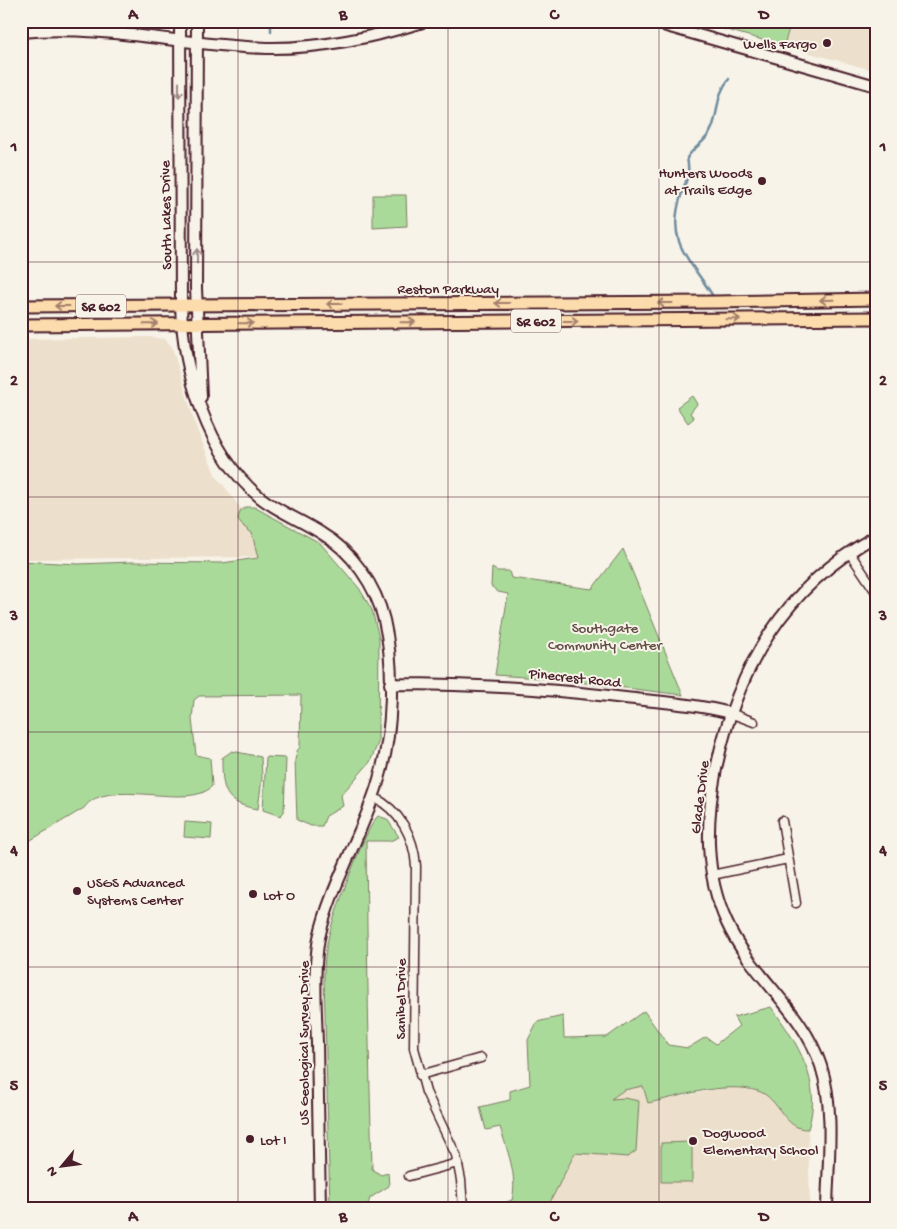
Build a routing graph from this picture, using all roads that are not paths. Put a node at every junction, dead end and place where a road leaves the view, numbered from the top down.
1 (180, 21) edge
2 (196, 21) edge
3 (426, 21) edge
4 (648, 21) edge
5 (21, 32) edge
6 (179, 41) junction
7 (196, 42) junction
8 (876, 86) edge
9 (876, 299) edge
10 (196, 304) junction
11 (181, 305) junction
12 (21, 306) edge
13 (876, 318) edge
14 (182, 324) junction
15 (197, 324) junction
16 (21, 325) edge
17 (202, 406) junction
18 (876, 536) edge
19 (849, 552) junction
20 (876, 592) edge
21 (390, 684) junction
22 (730, 712) junction
23 (754, 722) dead end
24 (372, 797) junction
25 (782, 821) dead end
26 (788, 859) junction
27 (712, 875) junction
28 (796, 904) dead end
29 (481, 1058) dead end
30 (420, 1075) junction
31 (458, 1163) junction
32 (409, 1176) dead end
33 (320, 1208) edge
34 (463, 1208) edge
35 (827, 1208) edge

1 - 6 street, South Lakes Drive
2 - 7 street, South Lakes Drive
3 - 7 street
4 - 8 street
5 - 6 street
6 - 7 street
6 -> 11 street, South Lakes Drive
10 -> 7 street, South Lakes Drive
9 -> 10 main road, Reston Parkway / SR 602
10 - 11 main road, Reston Parkway / SR 602
10 - 15 street, South Lakes Drive
11 -> 12 main road, Reston Parkway / SR 602
11 - 14 street, South Lakes Drive
15 -> 13 main road, SR 602
14 - 15 main road, SR 602
16 -> 14 main road, SR 602
14 - 17 street, South Lakes Drive
15 - 17 street, South Lakes Drive
17 - 21 street, South Lakes Drive
18 - 19 street, Glade Drive
19 - 20 street
19 - 22 street, Glade Drive
21 - 22 street, Pinecrest Road
21 - 24 street, South Lakes Drive
22 - 23 street, Pinecrest Road
22 - 27 street, Glade Drive
24 - 30 street, Sanibel Drive
24 - 33 street, US Geological Survey Drive
25 - 26 street
26 - 27 street
26 - 28 street
27 - 35 street, Glade Drive
29 - 30 street
30 - 31 street, Sanibel Drive
31 - 32 street
31 - 34 street, Sanibel Drive

